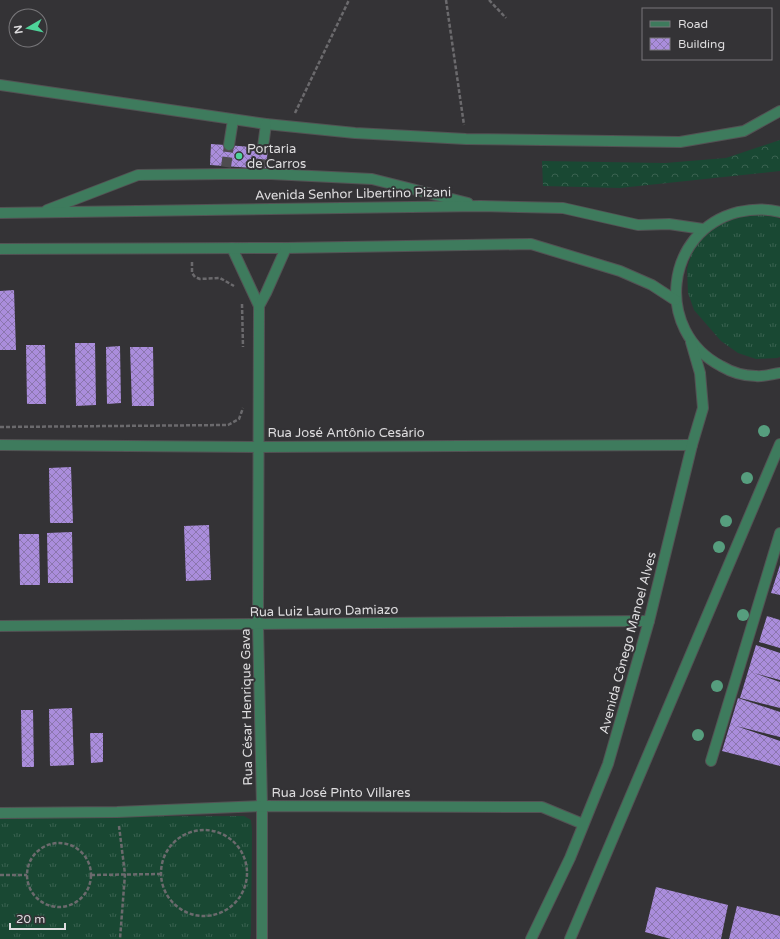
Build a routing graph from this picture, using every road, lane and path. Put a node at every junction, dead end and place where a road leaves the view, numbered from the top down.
1 (349, 0) edge
2 (446, 0) edge
3 (489, 0) edge
4 (506, 18) dead end
5 (0, 85) edge
6 (780, 111) edge
7 (233, 120) junction
8 (266, 124) junction
9 (289, 126) junction
10 (466, 139) junction
11 (229, 145) tunnel mouth
12 (263, 147) tunnel mouth
13 (481, 206) junction
14 (39, 212) junction
15 (780, 212) edge
16 (0, 213) edge
17 (703, 229) junction
18 (191, 248) junction
19 (232, 248) junction
20 (286, 248) junction
21 (0, 249) edge
22 (236, 287) dead end
23 (676, 300) junction
24 (242, 303) dead end
25 (259, 306) junction
26 (691, 342) junction
27 (243, 350) dead end
28 (780, 374) edge
29 (244, 405) dead end
30 (0, 427) edge
31 (780, 444) edge
32 (0, 445) edge
33 (692, 445) junction
34 (259, 447) junction
35 (780, 534) edge
36 (649, 621) junction
37 (258, 625) junction
38 (0, 626) edge
39 (711, 761) dead end
40 (262, 806) junction
41 (117, 812) junction
42 (0, 813) edge
43 (583, 824) junction
44 (125, 874) junction
45 (161, 874) junction
46 (0, 875) edge
47 (27, 875) junction
48 (91, 875) junction
49 (120, 939) edge
50 (262, 939) edge
51 (531, 939) edge
52 (570, 939) edge

1 - 9 path
2 - 10 path
3 - 4 path
5 - 7 street
6 - 10 street
7 - 8 street
7 - 11 street
8 - 9 street
8 - 12 street
9 - 10 street
13 - 14 street, Avenida Senhor Libertino Pizani
13 - 14 street
13 - 17 street, Avenida Senhor Libertino Pizani
14 - 16 street, Avenida Senhor Libertino Pizani
15 - 17 street
17 - 23 street
18 - 19 street
18 - 21 street
18 - 22 path
19 - 20 street
19 - 25 street, Rua César Henrique Gava
20 - 23 street
20 - 25 street, Rua César Henrique Gava
23 - 26 street
24 - 27 path
25 - 34 street, Rua César Henrique Gava
26 - 28 street
26 - 33 street, Avenida Cônego Manoel Alves
29 - 30 path
31 - 52 street
32 - 34 street, Rua José Antônio Cesário
33 - 34 street, Rua José Antônio Cesário
33 - 36 street, Avenida Cônego Manoel Alves
34 - 37 street, Rua César Henrique Gava
35 - 39 street
36 - 37 street, Rua Luiz Lauro Damiazo
36 - 43 street, Avenida Cônego Manoel Alves
37 - 38 street, Rua Luiz Lauro Damiazo
37 - 40 street, Rua César Henrique Gava
40 - 41 street, Rua José Pinto Villares
40 - 43 street, Rua José Pinto Villares
40 - 50 street, Rua César Henrique Gava
41 - 42 street, Rua José Pinto Villares
41 - 44 path
43 - 51 street, Avenida Cônego Manoel Alves
44 - 45 path
44 - 48 path
44 - 49 path
45 - 45 path
46 - 47 path
47 - 48 path
47 - 48 path

